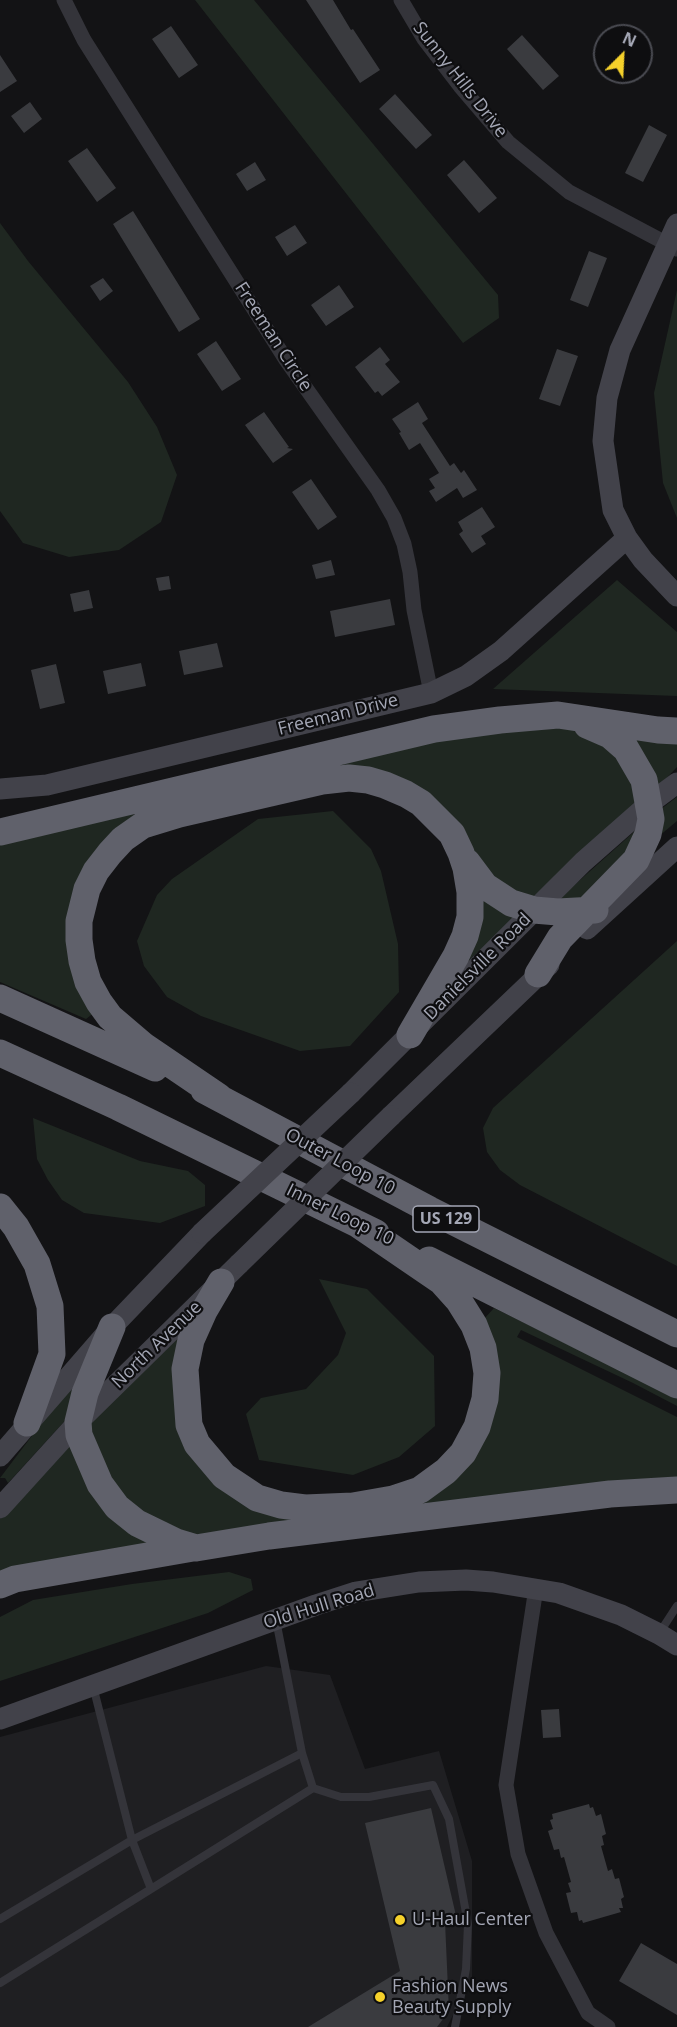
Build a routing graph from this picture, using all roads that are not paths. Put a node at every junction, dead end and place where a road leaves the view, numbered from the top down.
1 (64, 0) edge
2 (401, 0) edge
3 (677, 224) edge
4 (672, 246) edge
5 (627, 538) junction
6 (677, 596) edge
7 (431, 693) junction
8 (558, 715) junction
9 (677, 731) edge
10 (677, 783) edge
11 (0, 789) edge
12 (650, 803) junction
13 (0, 832) edge
14 (677, 847) edge
15 (461, 853) junction
16 (534, 910) junction
17 (598, 910) junction
18 (538, 974) joint
19 (0, 998) edge
20 (410, 1035) junction
21 (0, 1053) edge
22 (219, 1097) junction
23 (0, 1208) edge
24 (359, 1225) junction
25 (230, 1273) junction
26 (112, 1327) junction
27 (677, 1335) edge
28 (677, 1385) edge
29 (78, 1422) junction
30 (27, 1423) junction
31 (0, 1456) edge
32 (677, 1490) edge
33 (0, 1508) edge
34 (196, 1548) junction
35 (0, 1585) edge
36 (536, 1588) junction
37 (677, 1606) edge
38 (276, 1619) junction
39 (659, 1634) junction
40 (677, 1645) edge
41 (93, 1685) junction
42 (0, 1719) edge
43 (302, 1753) junction
44 (313, 1788) junction
45 (132, 1840) junction
46 (151, 1889) junction
47 (0, 1919) edge
48 (0, 1983) edge
49 (588, 2020) edge
50 (455, 2027) edge
51 (608, 2027) edge

1 - 7 street, Freeman Circle
2 - 4 street, Sunny Hills Drive
3 - 4 main road
4 - 5 main road
5 - 6 main road
5 - 7 main road, Freeman Drive
7 - 11 main road, Freeman Drive
8 - 9 highway
8 - 12 highway
8 - 13 highway
10 - 12 main road, Danielsville Road
12 - 16 main road, Danielsville Road
12 - 17 highway
14 - 17 main road
15 - 16 highway
15 - 20 highway
15 - 22 highway
16 - 17 highway
16 - 20 main road, Danielsville Road
17 - 18 highway
18 - 25 main road, North Avenue, bridge
19 - 22 highway, Outer Loop 10 / US 129
20 - 26 main road, Danielsville Road, bridge
21 - 24 highway, Inner Loop 10 / US 129
22 - 27 highway, Outer Loop 10 / US 129
23 - 30 highway
24 - 25 highway
24 - 28 highway, Inner Loop 10 / US 129
25 - 29 main road, North Avenue
26 - 29 highway
26 - 30 main road
29 - 33 main road, North Avenue
29 - 34 highway
30 - 31 main road
32 - 34 highway
34 - 35 highway
36 - 38 main road, Old Hull Road
36 - 39 main road, Old Hull Road
36 - 49 street
37 - 39 lane
38 - 41 main road, Old Hull Road
38 - 43 lane
39 - 40 main road, Old Hull Road
41 - 42 main road, Old Hull Road
41 - 45 lane
43 - 44 lane
43 - 45 lane
44 - 46 lane
44 - 50 lane
45 - 46 lane
45 - 47 lane
46 - 48 lane
49 - 51 street

